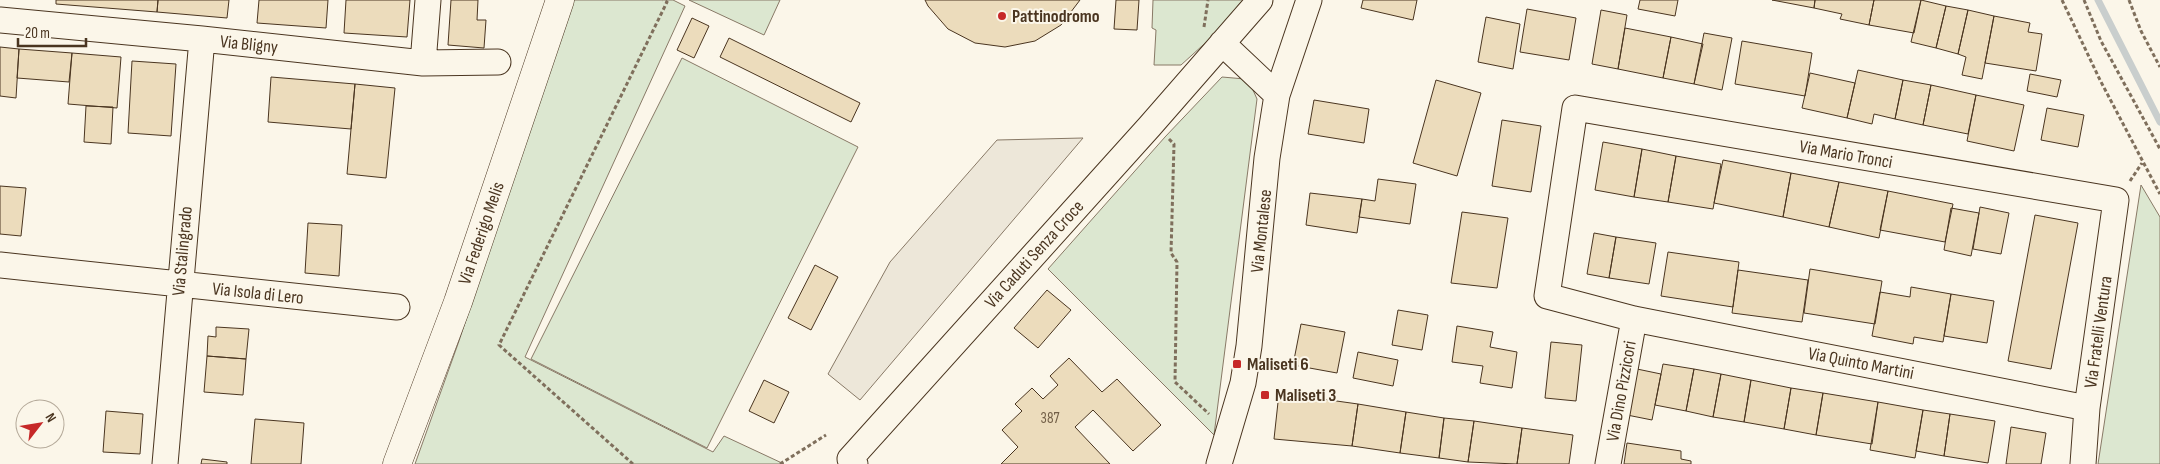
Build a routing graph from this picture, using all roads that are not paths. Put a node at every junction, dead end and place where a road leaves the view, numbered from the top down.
1 (428, 0) edge
2 (560, 0) edge
3 (1260, 0) edge
4 (1309, 0) edge
5 (0, 20) edge
6 (1213, 36) junction
7 (202, 39) junction
8 (498, 62) dead end
9 (423, 63) junction
10 (1277, 95) junction
11 (1575, 108) joint
12 (2116, 200) joint
13 (0, 265) edge
14 (179, 285) junction
15 (397, 307) dead end
16 (1634, 318) junction
17 (2087, 408) junction
18 (853, 461) edge
19 (165, 464) edge
20 (397, 464) edge
21 (1219, 464) edge
22 (1608, 464) edge
23 (2083, 464) edge

1 - 9 street
2 - 20 main road, Via Federigo Melis
3 - 6 street, Via Caduti Senza Croce
4 - 10 street, Via Montalese
5 - 7 street, Via Bligny
6 - 10 street
6 - 18 street, Via Caduti Senza Croce
7 - 9 street, Via Bligny
7 - 14 street, Via Stalingrado
8 - 9 street, Via Bligny
10 - 21 street, Via Montalese
11 - 12 street, Via Mario Tronci
11 - 16 street, Via Quinto Martini
12 - 17 street, Via Fratelli Ventura
13 - 14 street, Via Isola di Lero
14 - 15 street, Via Isola di Lero
14 - 19 street, Via Stalingrado
16 - 17 street, Via Quinto Martini
16 - 22 street, Via Dino Pizzicori
17 - 23 street, Via Fratelli Ventura

